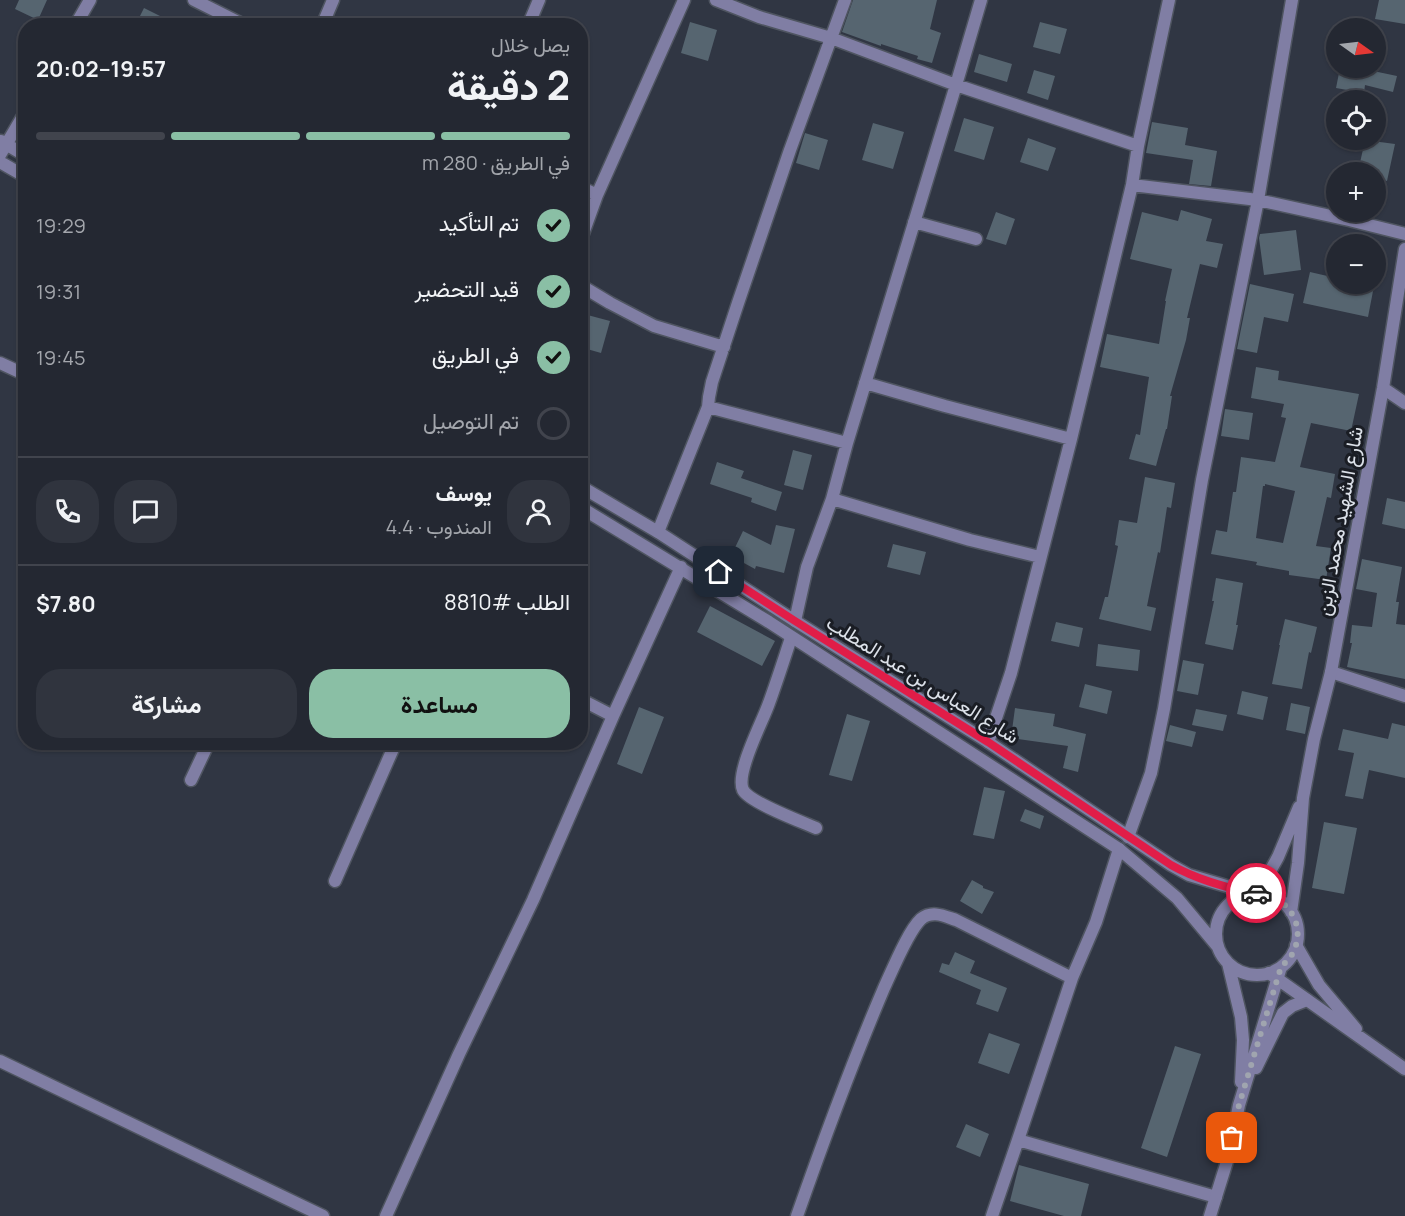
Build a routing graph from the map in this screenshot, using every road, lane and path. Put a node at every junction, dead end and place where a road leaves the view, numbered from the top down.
1 (90, 0) edge
2 (194, 0) edge
3 (333, 0) edge
4 (539, 0) edge
5 (684, 0) edge
6 (716, 0) edge
7 (845, 0) edge
8 (981, 0) edge
9 (1169, 0) edge
10 (1292, 0) edge
11 (80, 18) edge
12 (230, 18) edge
13 (325, 18) edge
14 (531, 18) edge
15 (831, 38) junction
16 (956, 85) junction
17 (18, 123) edge
18 (2, 146) edge
19 (1138, 146) junction
20 (18, 153) edge
21 (0, 162) edge
22 (18, 172) edge
23 (1132, 185) junction
24 (588, 191) edge
25 (597, 195) junction
26 (1258, 200) junction
27 (588, 220) edge
28 (914, 222) junction
29 (1405, 234) edge
30 (976, 240) dead end
31 (1405, 249) edge
32 (588, 290) edge
33 (724, 347) junction
34 (0, 363) edge
35 (18, 371) edge
36 (865, 383) junction
37 (1383, 388) junction
38 (1405, 403) edge
39 (708, 407) junction
40 (1071, 439) junction
41 (846, 443) junction
42 (588, 491) edge
43 (832, 499) junction
44 (588, 512) edge
45 (658, 532) junction
46 (1040, 557) junction
47 (681, 567) junction
48 (795, 621) junction
49 (791, 638) junction
50 (1331, 672) junction
51 (1405, 696) edge
52 (588, 703) edge
53 (612, 716) junction
54 (988, 742) junction
55 (205, 750) edge
56 (393, 750) edge
57 (191, 780) dead end
58 (1303, 798) junction
59 (816, 828) dead end
60 (1128, 837) junction
61 (1119, 849) junction
62 (336, 882) dead end
63 (1254, 893) junction
64 (1291, 912) junction
65 (1296, 945) junction
66 (1218, 947) junction
67 (1228, 963) junction
68 (1276, 973) junction
69 (1072, 978) junction
70 (1307, 1000) junction
71 (1369, 1043) junction
72 (0, 1061) edge
73 (1405, 1069) edge
74 (1239, 1105) junction
75 (1018, 1140) junction
76 (1216, 1197) junction
77 (323, 1216) edge
78 (386, 1216) edge
79 (797, 1216) edge
80 (992, 1216) edge
81 (1210, 1216) edge

1 - 11 street
2 - 12 street
3 - 13 street
4 - 14 street
5 - 25 street
6 - 15 street
7 - 15 street
8 - 16 street
9 - 19 street
10 - 26 street
15 - 16 street
15 - 33 street
16 - 19 street
16 - 28 street
17 - 18 street
18 - 20 street
19 - 23 street
21 - 22 street
23 - 26 street
23 - 40 street
24 - 25 street
25 - 27 street
26 - 29 street
26 - 60 street
28 - 30 street
28 - 36 street
31 - 37 street, شارع الشهيد محمد الزبن
32 - 33 street
33 - 39 street
34 - 35 street
36 - 40 street
36 - 41 street
37 - 38 street
37 - 50 street, شارع الشهيد محمد الزبن
39 - 41 street
39 - 45 street
40 - 46 street
41 - 43 street
42 - 45 street, شارع العباس بن عبد المطلب
43 - 46 street
43 - 48 street
44 - 47 street, شارع العباس بن عبد المطلب
45 - 48 street, شارع العباس بن عبد المطلب
46 - 54 street
47 - 49 street, شارع العباس بن عبد المطلب
47 - 53 street
48 - 54 street, شارع العباس بن عبد المطلب
49 - 59 street
49 - 61 street, شارع العباس بن عبد المطلب
50 - 51 street
50 - 58 street, شارع الشهيد محمد الزبن
52 - 53 street
53 - 78 street
54 - 60 street, شارع العباس بن عبد المطلب
55 - 57 street
56 - 62 street
58 - 63 street, شارع الشهيد محمد الزبن
58 - 64 street, شارع الشهيد محمد الزبن
60 - 63 street, شارع العباس بن عبد المطلب
61 - 66 street, شارع العباس بن عبد المطلب
61 - 69 street
63 - 64 street
63 - 66 street
64 - 65 street
65 - 68 street
65 - 71 street
66 - 67 street
67 - 68 street
67 - 74 street
68 - 70 street
68 - 74 street
69 - 75 street
69 - 79 street
70 - 71 street
70 - 74 street
71 - 73 street
72 - 77 street
74 - 76 street
75 - 76 street
75 - 80 street
76 - 81 street

